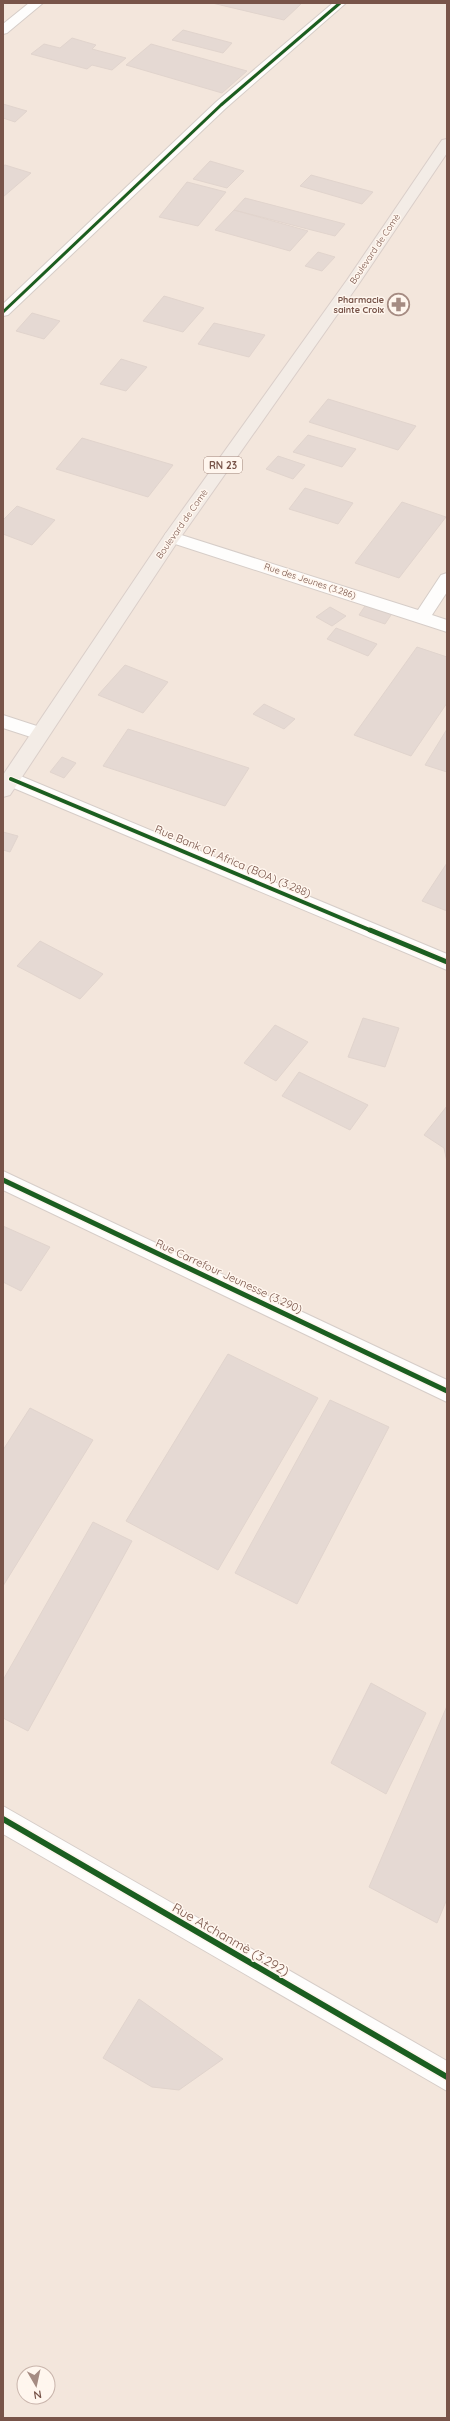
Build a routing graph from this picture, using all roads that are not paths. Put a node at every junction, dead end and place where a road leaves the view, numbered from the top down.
1 (37, 3) edge
2 (340, 3) edge
3 (3, 30) edge
4 (447, 143) edge
5 (3, 312) edge
6 (172, 537) junction
7 (447, 579) edge
8 (422, 617) junction
9 (447, 626) edge
10 (3, 721) edge
11 (40, 734) junction
12 (7, 784) edge
13 (447, 962) edge
14 (3, 1180) edge
15 (447, 1391) edge
16 (3, 1819) edge
17 (447, 2077) edge

1 - 3 street
2 - 5 street
4 - 6 main road, Boulevard de Comè / RN 23
6 - 8 street, Rue des Jeunes (3.286)
6 - 11 main road, Boulevard de Comè / RN 23
7 - 8 street
8 - 9 street, Rue des Jeunes (3.286)
10 - 11 street
11 - 12 main road, Boulevard de Comè / RN 23
12 - 13 street, Rue Bank Of Africa (BOA) (3.288)
14 - 15 street, Rue Carrefour Jeunesse (3.290)
16 - 17 street, Rue Atchanmè (3.292)

